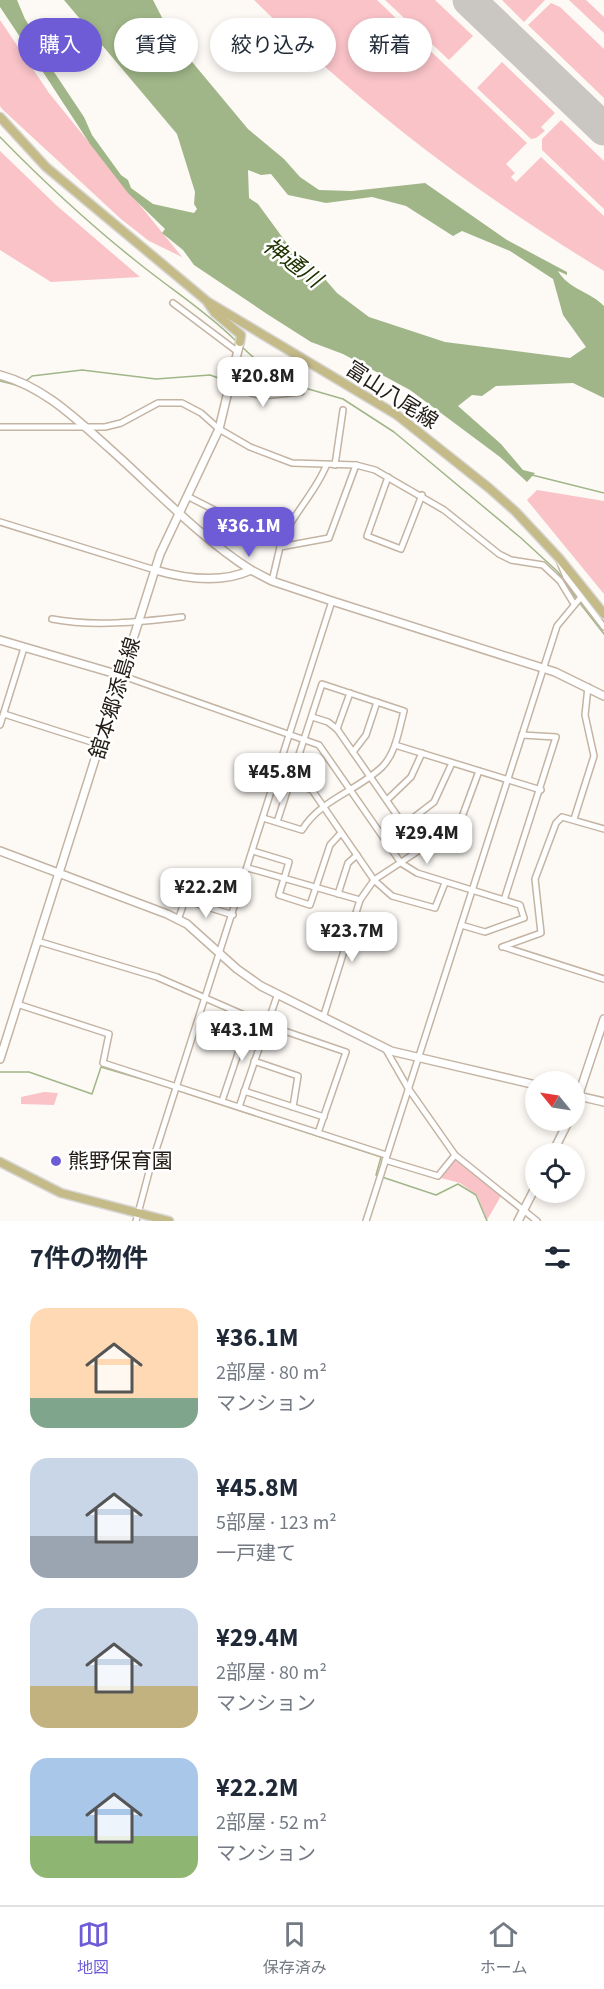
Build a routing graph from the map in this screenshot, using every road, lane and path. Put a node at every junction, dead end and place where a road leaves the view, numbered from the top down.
1 (0, 117) edge
2 (208, 302) junction
3 (173, 303) dead end
4 (239, 347) junction
5 (0, 375) edge
6 (229, 387) junction
7 (301, 392) dead end
8 (343, 410) dead end
9 (0, 427) edge
10 (87, 428) junction
11 (219, 429) junction
12 (335, 465) junction
13 (356, 465) junction
14 (326, 466) junction
15 (388, 477) junction
16 (422, 495) junction
17 (187, 496) junction
18 (179, 512) junction
19 (0, 522) edge
20 (280, 545) junction
21 (559, 558) junction
22 (155, 570) junction
23 (251, 570) junction
24 (272, 581) junction
25 (332, 601) junction
26 (578, 601) junction
27 (604, 614) edge
28 (182, 617) dead end
29 (52, 619) dead end
30 (139, 622) junction
31 (604, 627) edge
32 (0, 640) edge
33 (24, 648) junction
34 (543, 669) junction
35 (123, 676) junction
36 (588, 687) junction
37 (350, 693) junction
38 (604, 696) edge
39 (377, 702) junction
40 (4, 714) junction
41 (312, 717) junction
42 (0, 725) edge
43 (337, 729) junction
44 (290, 734) junction
45 (522, 735) junction
46 (304, 739) junction
47 (395, 745) junction
48 (101, 746) junction
49 (353, 752) junction
50 (422, 753) junction
51 (452, 763) junction
52 (479, 771) junction
53 (298, 774) junction
54 (369, 775) junction
55 (508, 780) junction
56 (350, 788) junction
57 (541, 790) junction
58 (387, 800) junction
59 (323, 807) junction
60 (263, 818) junction
61 (574, 819) junction
62 (278, 822) junction
63 (404, 825) junction
64 (604, 829) edge
65 (341, 833) junction
66 (421, 850) junction
67 (0, 851) edge
68 (253, 851) junction
69 (357, 855) junction
70 (401, 863) junction
71 (248, 868) junction
72 (60, 872) junction
73 (284, 878) junction
74 (374, 880) junction
75 (445, 883) junction
76 (315, 887) junction
77 (472, 890) junction
78 (338, 894) junction
79 (360, 900) junction
80 (504, 900) junction
81 (233, 915) junction
82 (178, 920) junction
83 (461, 925) junction
84 (37, 941) junction
85 (220, 954) junction
86 (604, 979) edge
87 (277, 996) junction
88 (205, 999) junction
89 (17, 1004) junction
90 (250, 1017) junction
91 (323, 1018) junction
92 (604, 1019) edge
93 (267, 1025) junction
94 (385, 1048) junction
95 (418, 1058) junction
96 (0, 1059) edge
97 (254, 1061) junction
98 (585, 1075) edge
99 (525, 1082) edge
100 (177, 1086) junction
101 (408, 1088) junction
102 (244, 1091) junction
103 (585, 1097) edge
104 (222, 1101) junction
105 (604, 1102) edge
106 (239, 1107) junction
107 (293, 1107) junction
108 (324, 1117) junction
109 (318, 1133) junction
110 (455, 1155) junction
111 (385, 1157) junction
112 (0, 1162) edge
113 (527, 1203) edge
114 (523, 1211) junction
115 (137, 1217) edge
116 (169, 1221) edge
117 (366, 1221) edge
118 (518, 1221) edge
119 (537, 1221) edge

1 - 2 main road, 富山八尾線
2 - 4 main road
2 - 21 main road, 富山八尾線
3 - 4 street
4 - 6 street, 舘本郷添島線
5 - 10 street
6 - 7 street
6 - 11 street, 舘本郷添島線
8 - 12 street
9 - 10 street
10 - 11 street
10 - 18 street
11 - 14 street
11 - 17 street, 舘本郷添島線
12 - 13 street
12 - 14 street
13 - 15 street
13 - 20 street
14 - 20 street
15 - 16 street
15 - 16 street
16 - 26 street
17 - 18 street, 舘本郷添島線
17 - 20 street
18 - 22 street, 舘本郷添島線
18 - 23 street
19 - 22 street
20 - 24 street
21 - 26 street
21 - 27 main road, 富山八尾線
22 - 23 street
22 - 30 street, 舘本郷添島線
23 - 24 street
24 - 25 street
25 - 34 street
25 - 44 street
26 - 31 street
26 - 34 street
28 - 30 street
29 - 30 street
30 - 35 street, 舘本郷添島線
32 - 33 street
33 - 35 street
33 - 40 street
34 - 36 street
34 - 45 street
35 - 44 street
35 - 48 street, 舘本郷添島線
36 - 38 street
36 - 61 street
37 - 39 street
37 - 41 street
37 - 43 street
39 - 47 street
39 - 49 street
40 - 42 street
40 - 48 street
41 - 43 street
41 - 46 street
43 - 49 street
44 - 46 street
44 - 60 street
45 - 55 street
45 - 57 street
46 - 53 street
46 - 56 street
47 - 50 street
47 - 54 street
48 - 72 street, 舘本郷添島線
49 - 54 street
50 - 51 street
50 - 58 street
51 - 52 street
51 - 63 street
52 - 55 street
52 - 66 street
53 - 59 street
53 - 62 street
54 - 56 street
54 - 58 street
55 - 57 street
55 - 77 street
56 - 59 street
56 - 70 street
57 - 80 street
58 - 63 street
59 - 62 street
59 - 65 street
60 - 62 street
60 - 68 street
61 - 64 street
61 - 86 street
63 - 66 street
65 - 69 street
65 - 76 street
66 - 70 street
67 - 72 street
68 - 71 street
68 - 73 street
69 - 74 street
69 - 78 street
70 - 74 street
70 - 75 street
71 - 73 street
71 - 81 street
72 - 82 street
72 - 84 street, 舘本郷添島線
73 - 76 street
73 - 76 street
74 - 75 street
74 - 79 street
75 - 77 street
76 - 78 street
77 - 80 street
77 - 83 street
78 - 79 street
79 - 91 street
80 - 83 street
81 - 82 street
81 - 85 street
82 - 85 street
83 - 95 street
84 - 88 street
84 - 89 street, 舘本郷添島線
85 - 87 street
85 - 88 street
87 - 91 street
87 - 93 street
88 - 90 street
88 - 100 street
89 - 96 street, 舘本郷添島線
89 - 100 street
90 - 93 street
90 - 104 street
91 - 94 street
92 - 98 street
93 - 97 street
93 - 108 street
94 - 95 street
94 - 101 street
95 - 99 street
95 - 101 street
97 - 102 street
97 - 107 street
100 - 104 street
100 - 115 street
101 - 110 street
101 - 111 street
102 - 106 street
102 - 107 street
103 - 105 street
104 - 106 street
106 - 109 street
107 - 108 street
108 - 109 street
109 - 111 street
110 - 111 street
110 - 114 street
111 - 117 street
112 - 115 main road
113 - 114 street
114 - 118 street
114 - 119 street
115 - 116 main road

